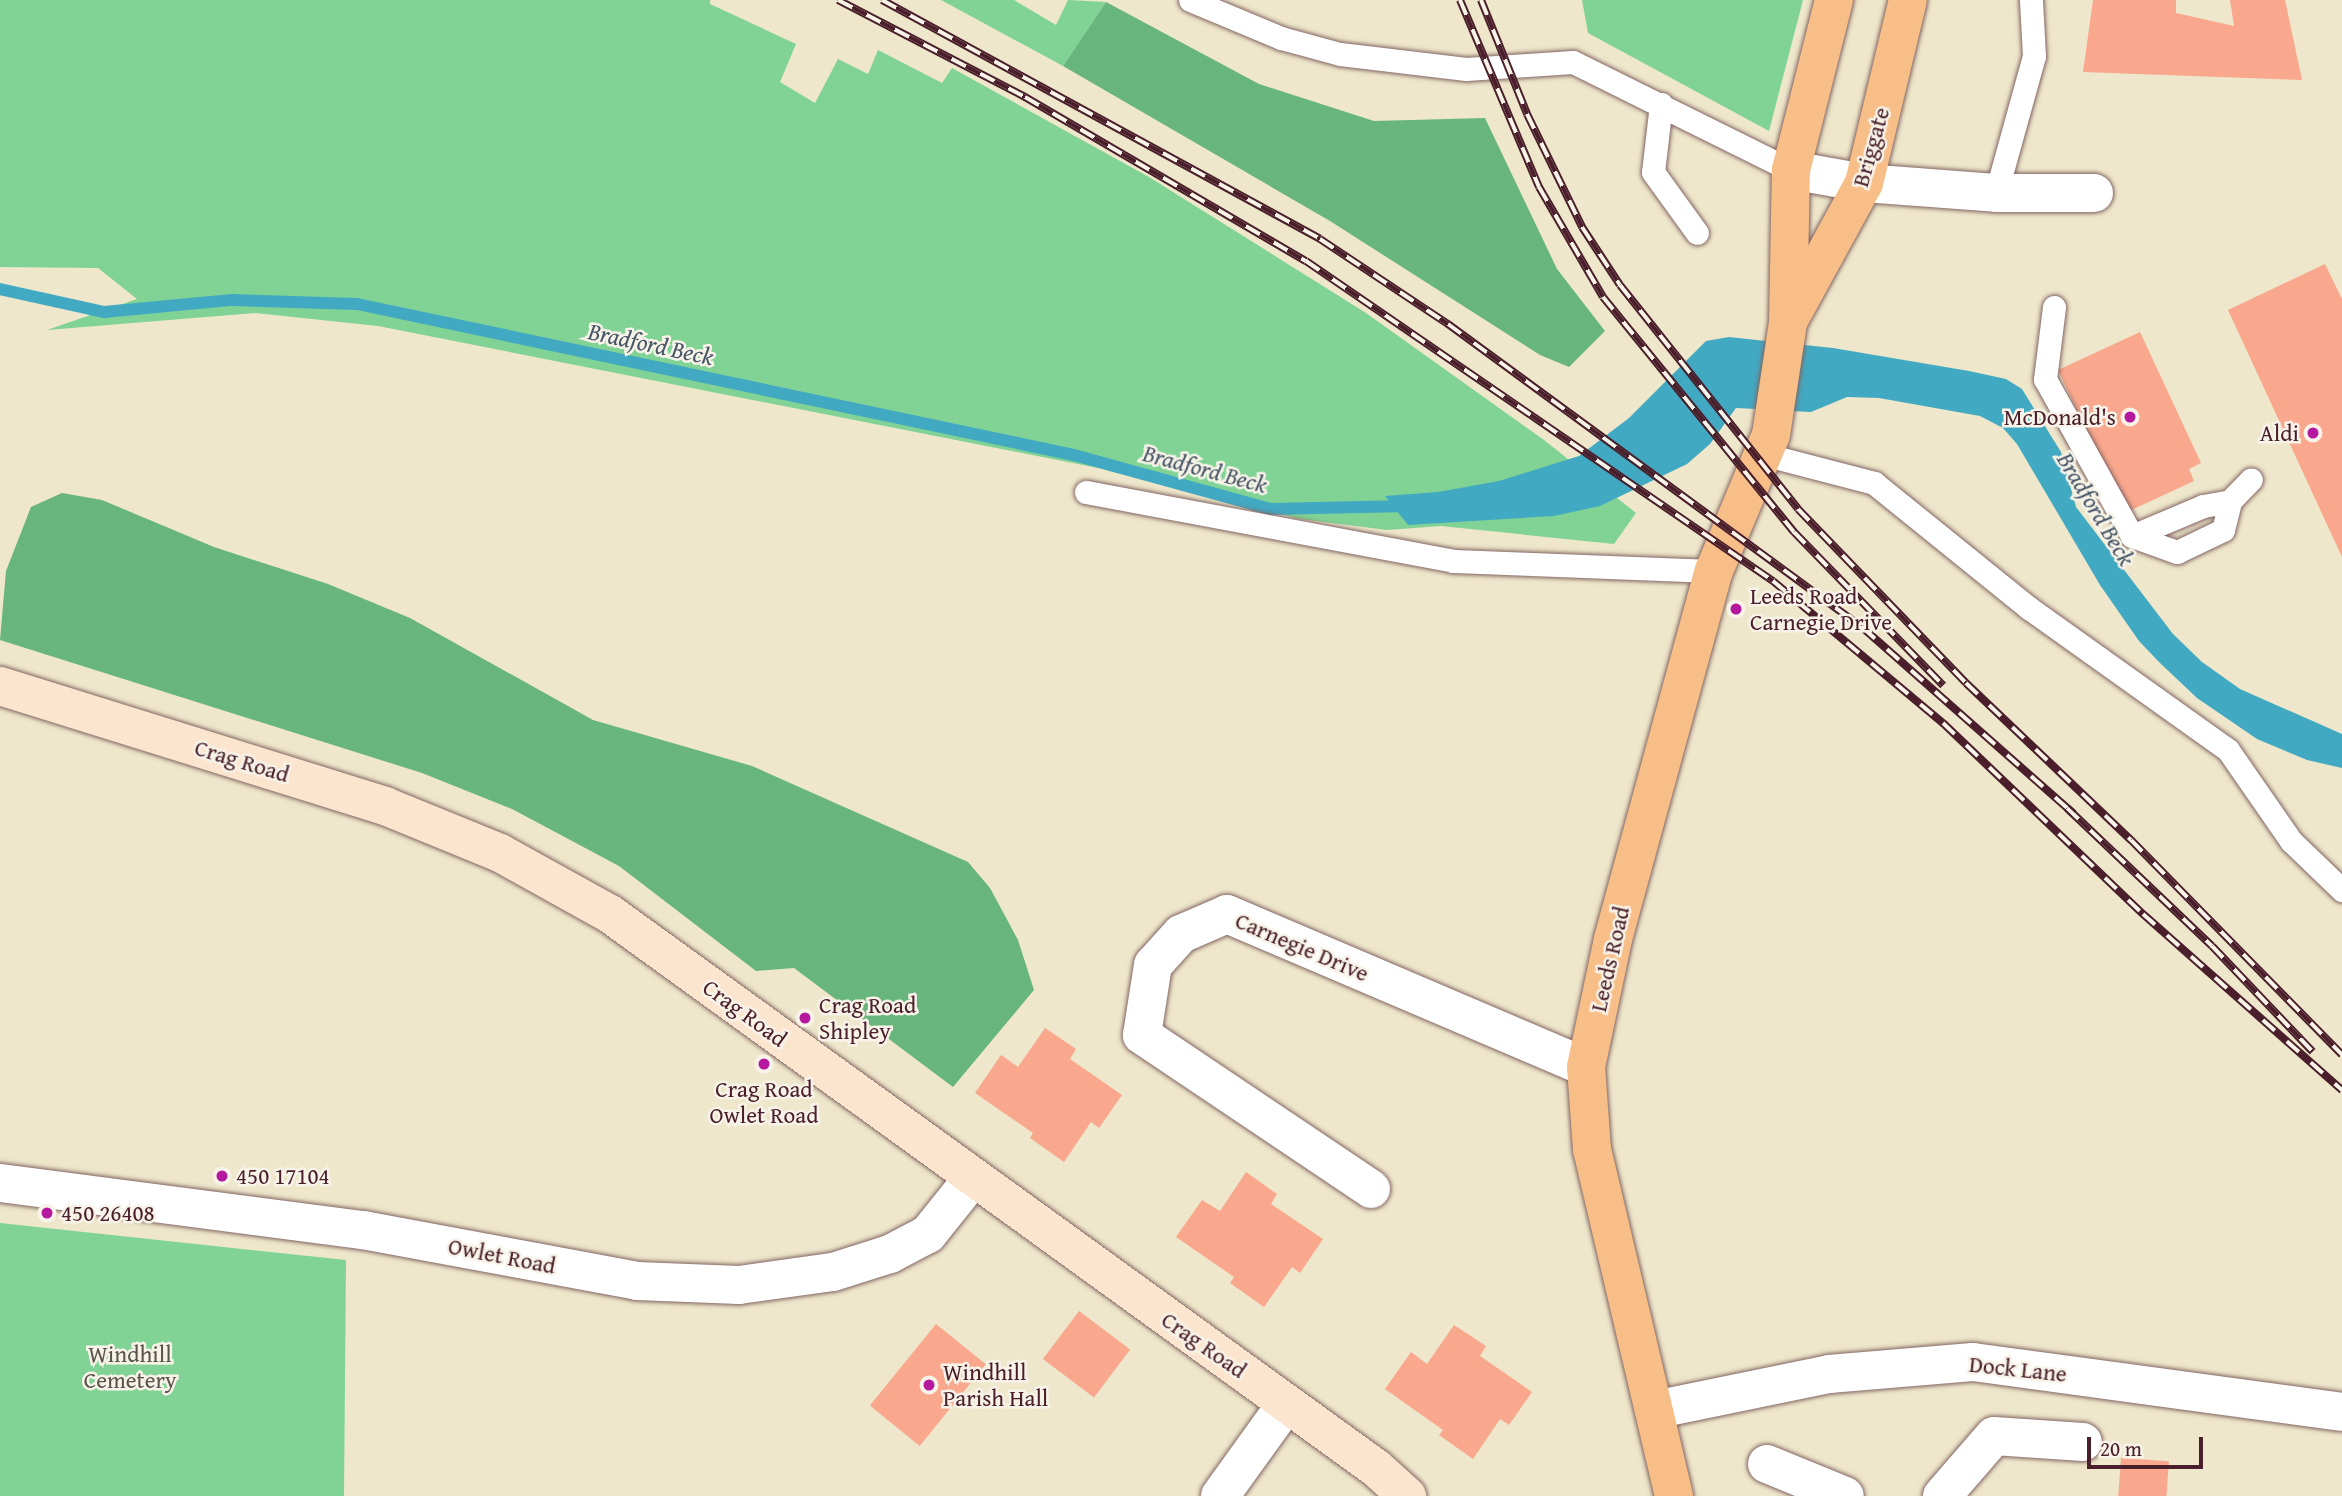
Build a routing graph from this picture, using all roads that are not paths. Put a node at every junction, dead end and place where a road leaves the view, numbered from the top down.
1 (1191, 0) edge
2 (1834, 0) edge
3 (1908, 0) edge
4 (2031, 0) edge
5 (1661, 104) junction
6 (1791, 170) junction
7 (1864, 183) junction
8 (1996, 193) junction
9 (2094, 193) dead end
10 (1697, 233) dead end
11 (2054, 307) dead end
12 (1788, 322) junction
13 (1767, 444) junction
14 (2251, 479) dead end
15 (1086, 492) dead end
16 (2230, 501) junction
17 (2132, 536) junction
18 (1714, 571) junction
19 (0, 686) edge
20 (2341, 888) edge
21 (1586, 1067) junction
22 (972, 1179) junction
23 (0, 1183) edge
24 (1371, 1189) dead end
25 (1286, 1404) junction
26 (1654, 1410) junction
27 (2342, 1412) edge
28 (2083, 1442) dead end
29 (1767, 1464) dead end
30 (1220, 1496) edge
31 (1407, 1496) edge
32 (1674, 1496) edge
33 (1844, 1496) edge
34 (1942, 1496) edge

1 - 5 lane
2 - 6 main road, Briggate
3 - 7 main road, Briggate
4 - 8 lane
5 - 6 lane
5 - 10 lane
6 - 7 street
6 - 12 main road, Briggate
7 - 8 street
7 - 12 main road, Briggate
8 - 9 street
11 - 17 lane
12 - 13 main road, Briggate
13 - 18 main road, Leeds Road
13 - 20 lane
14 - 16 lane
15 - 18 lane
16 - 17 lane
16 - 17 lane
18 - 21 main road, Leeds Road
19 - 22 main road, Crag Road
21 - 24 street, Carnegie Drive
21 - 26 main road, Leeds Road
22 - 23 street, Owlet Road
22 - 25 main road, Crag Road
25 - 30 street
25 - 31 main road, Crag Road
26 - 27 street, Dock Lane
26 - 32 main road, Leeds Road
28 - 34 street
29 - 33 street

